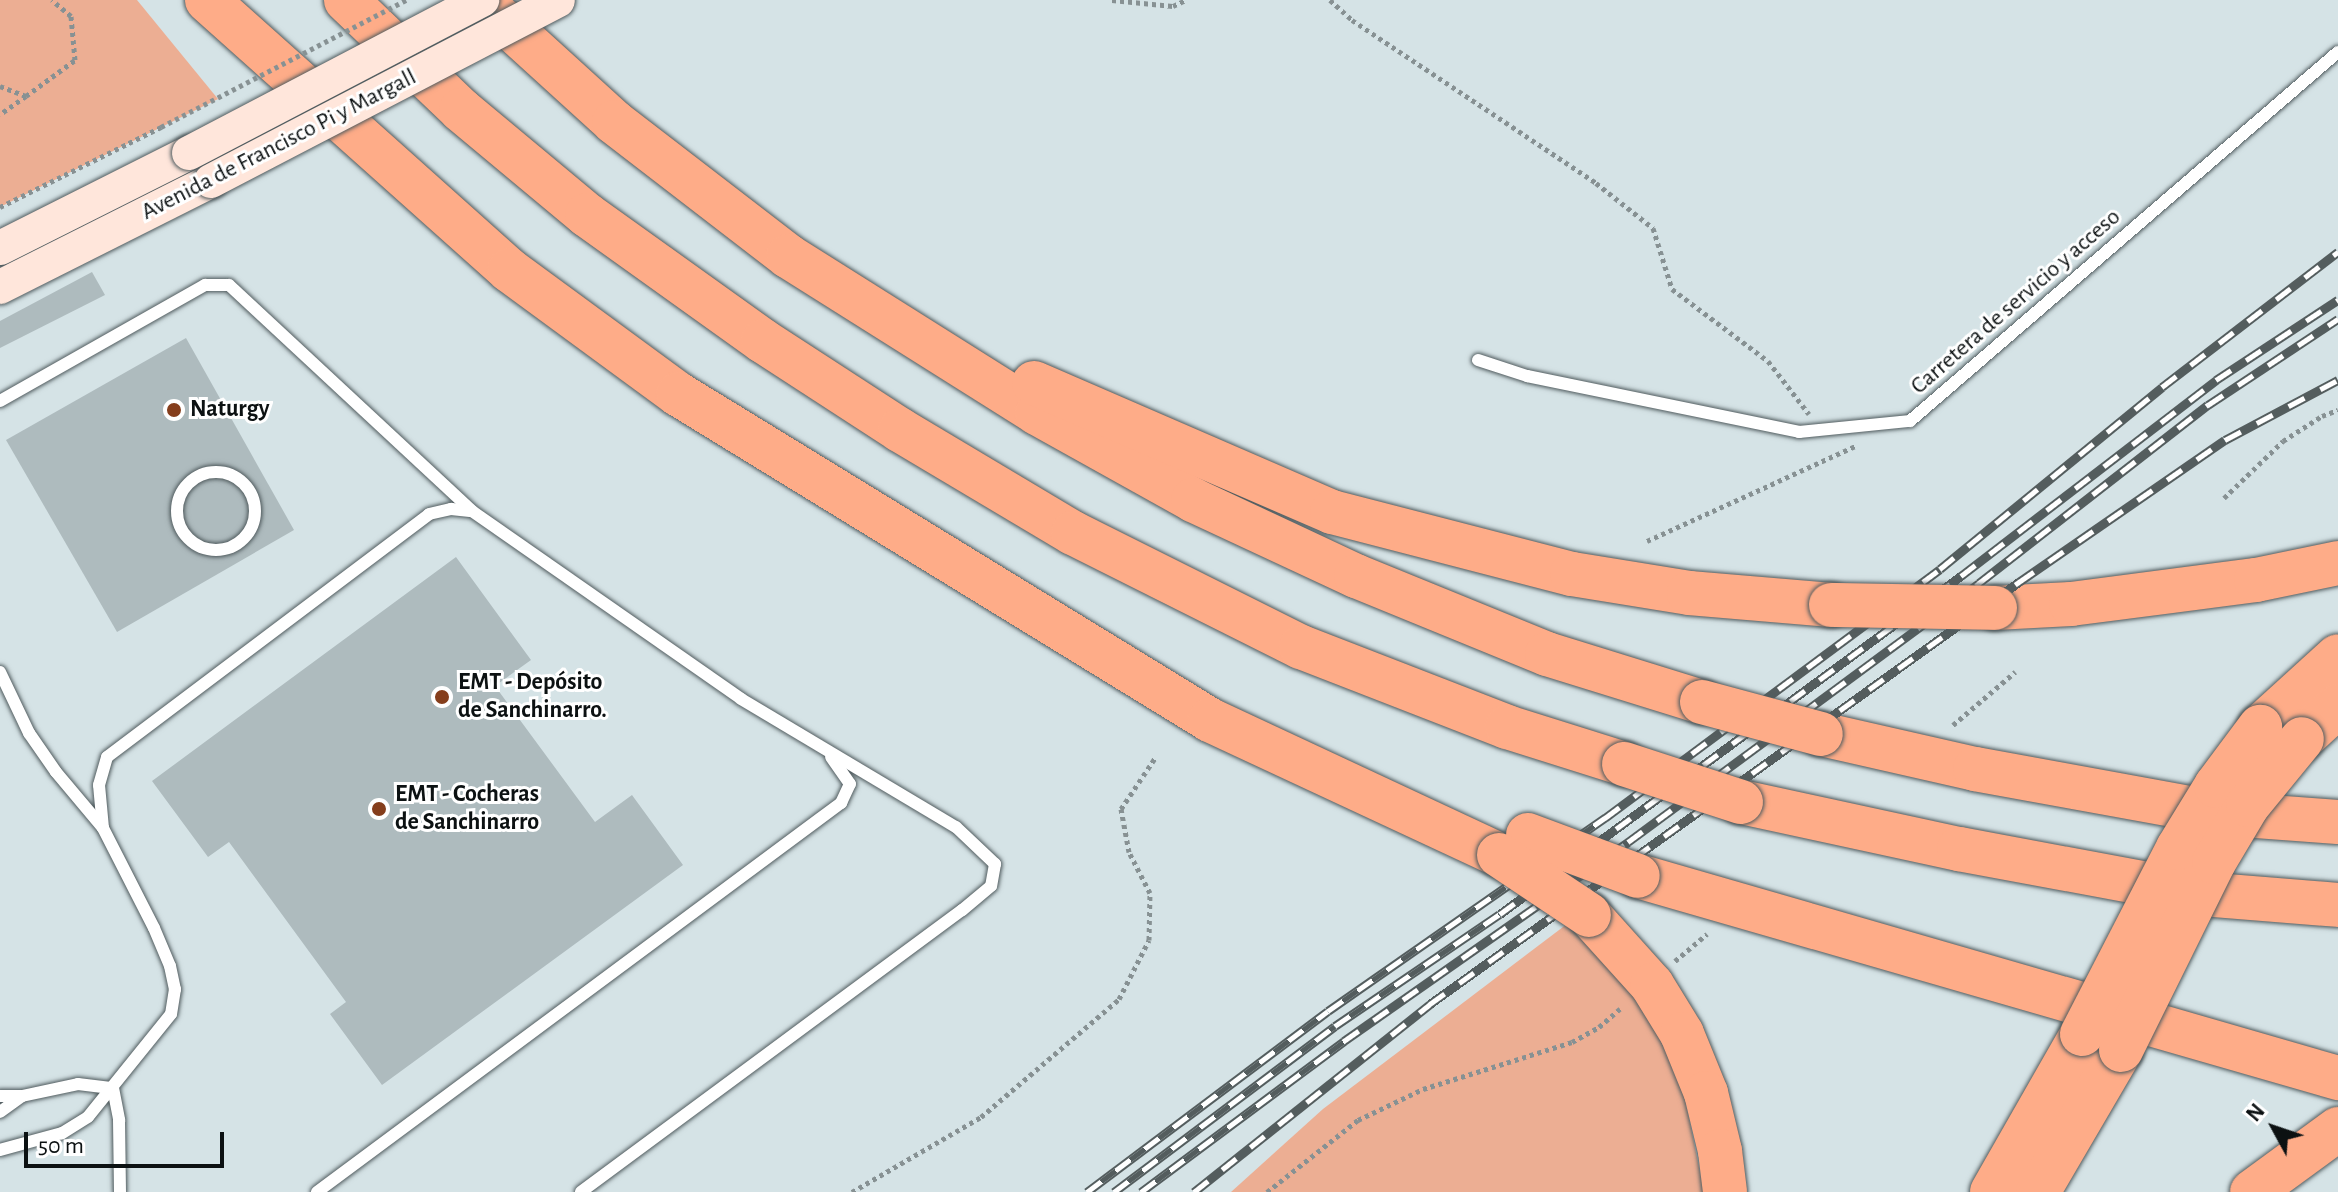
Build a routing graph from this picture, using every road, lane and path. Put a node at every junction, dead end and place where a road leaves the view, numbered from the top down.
1 (52, 0) edge
2 (207, 0) edge
3 (313, 0) edge
4 (346, 0) edge
5 (406, 0) edge
6 (481, 0) edge
7 (558, 0) edge
8 (1112, 0) edge
9 (1186, 0) edge
10 (1330, 0) edge
11 (2338, 52) edge
12 (0, 86) edge
13 (26, 96) junction
14 (0, 114) edge
15 (0, 207) edge
16 (0, 248) edge
17 (0, 287) edge
18 (888, 320) junction
19 (1478, 360) dead end
20 (0, 401) edge
21 (2338, 410) edge
22 (1885, 424) junction
23 (1822, 430) junction
24 (212, 472) joint
25 (2224, 498) dead end
26 (472, 511) junction
27 (1073, 533) junction
28 (1647, 541) dead end
29 (2338, 563) edge
30 (2338, 656) edge
31 (0, 672) edge
32 (2015, 672) dead end
33 (2338, 706) edge
34 (1953, 725) dead end
35 (827, 751) junction
36 (1155, 758) dead end
37 (2338, 822) edge
38 (103, 828) junction
39 (1514, 845) junction
40 (2338, 905) edge
41 (1707, 934) dead end
42 (1674, 961) dead end
43 (1620, 1009) dead end
44 (2101, 1042) junction
45 (2338, 1078) edge
46 (113, 1088) junction
47 (0, 1096) edge
48 (22, 1096) junction
49 (0, 1112) edge
50 (2338, 1129) edge
51 (0, 1150) edge
52 (120, 1192) edge
53 (317, 1192) edge
54 (581, 1192) edge
55 (852, 1192) edge
56 (1267, 1192) edge
57 (1725, 1192) edge
58 (1992, 1192) edge
59 (2038, 1192) edge
60 (2252, 1192) edge

1 - 13 path
2 - 39 highway
3 - 27 highway
4 - 27 highway
5 - 15 path, bridge
6 - 16 street, Avenida de Francisco Pi y Margall, bridge
6 - 18 highway
7 - 17 street, Avenida de Francisco Pi y Margall, bridge
8 - 9 path
10 - 23 path
11 - 22 lane, Carretera de servicio y acceso
12 - 13 path
13 - 14 path
18 - 29 highway, bridge
18 - 37 highway, bridge
19 - 23 lane, Carretera de servicio y acceso
20 - 26 lane
21 - 25 path
22 - 23 lane, Carretera de servicio y acceso
22 - 28 path
24 - 24 lane
26 - 35 lane
26 - 38 lane
27 - 40 highway, bridge
30 - 44 highway, bridge
31 - 38 lane
32 - 34 path
33 - 44 highway, bridge
35 - 53 lane
35 - 54 lane
36 - 55 path
38 - 46 lane
39 - 45 highway, bridge
39 - 57 highway, bridge
41 - 42 path
43 - 56 path
44 - 58 highway
44 - 59 highway
46 - 48 lane
46 - 51 lane
46 - 52 lane
47 - 48 lane
48 - 49 lane
50 - 60 highway

